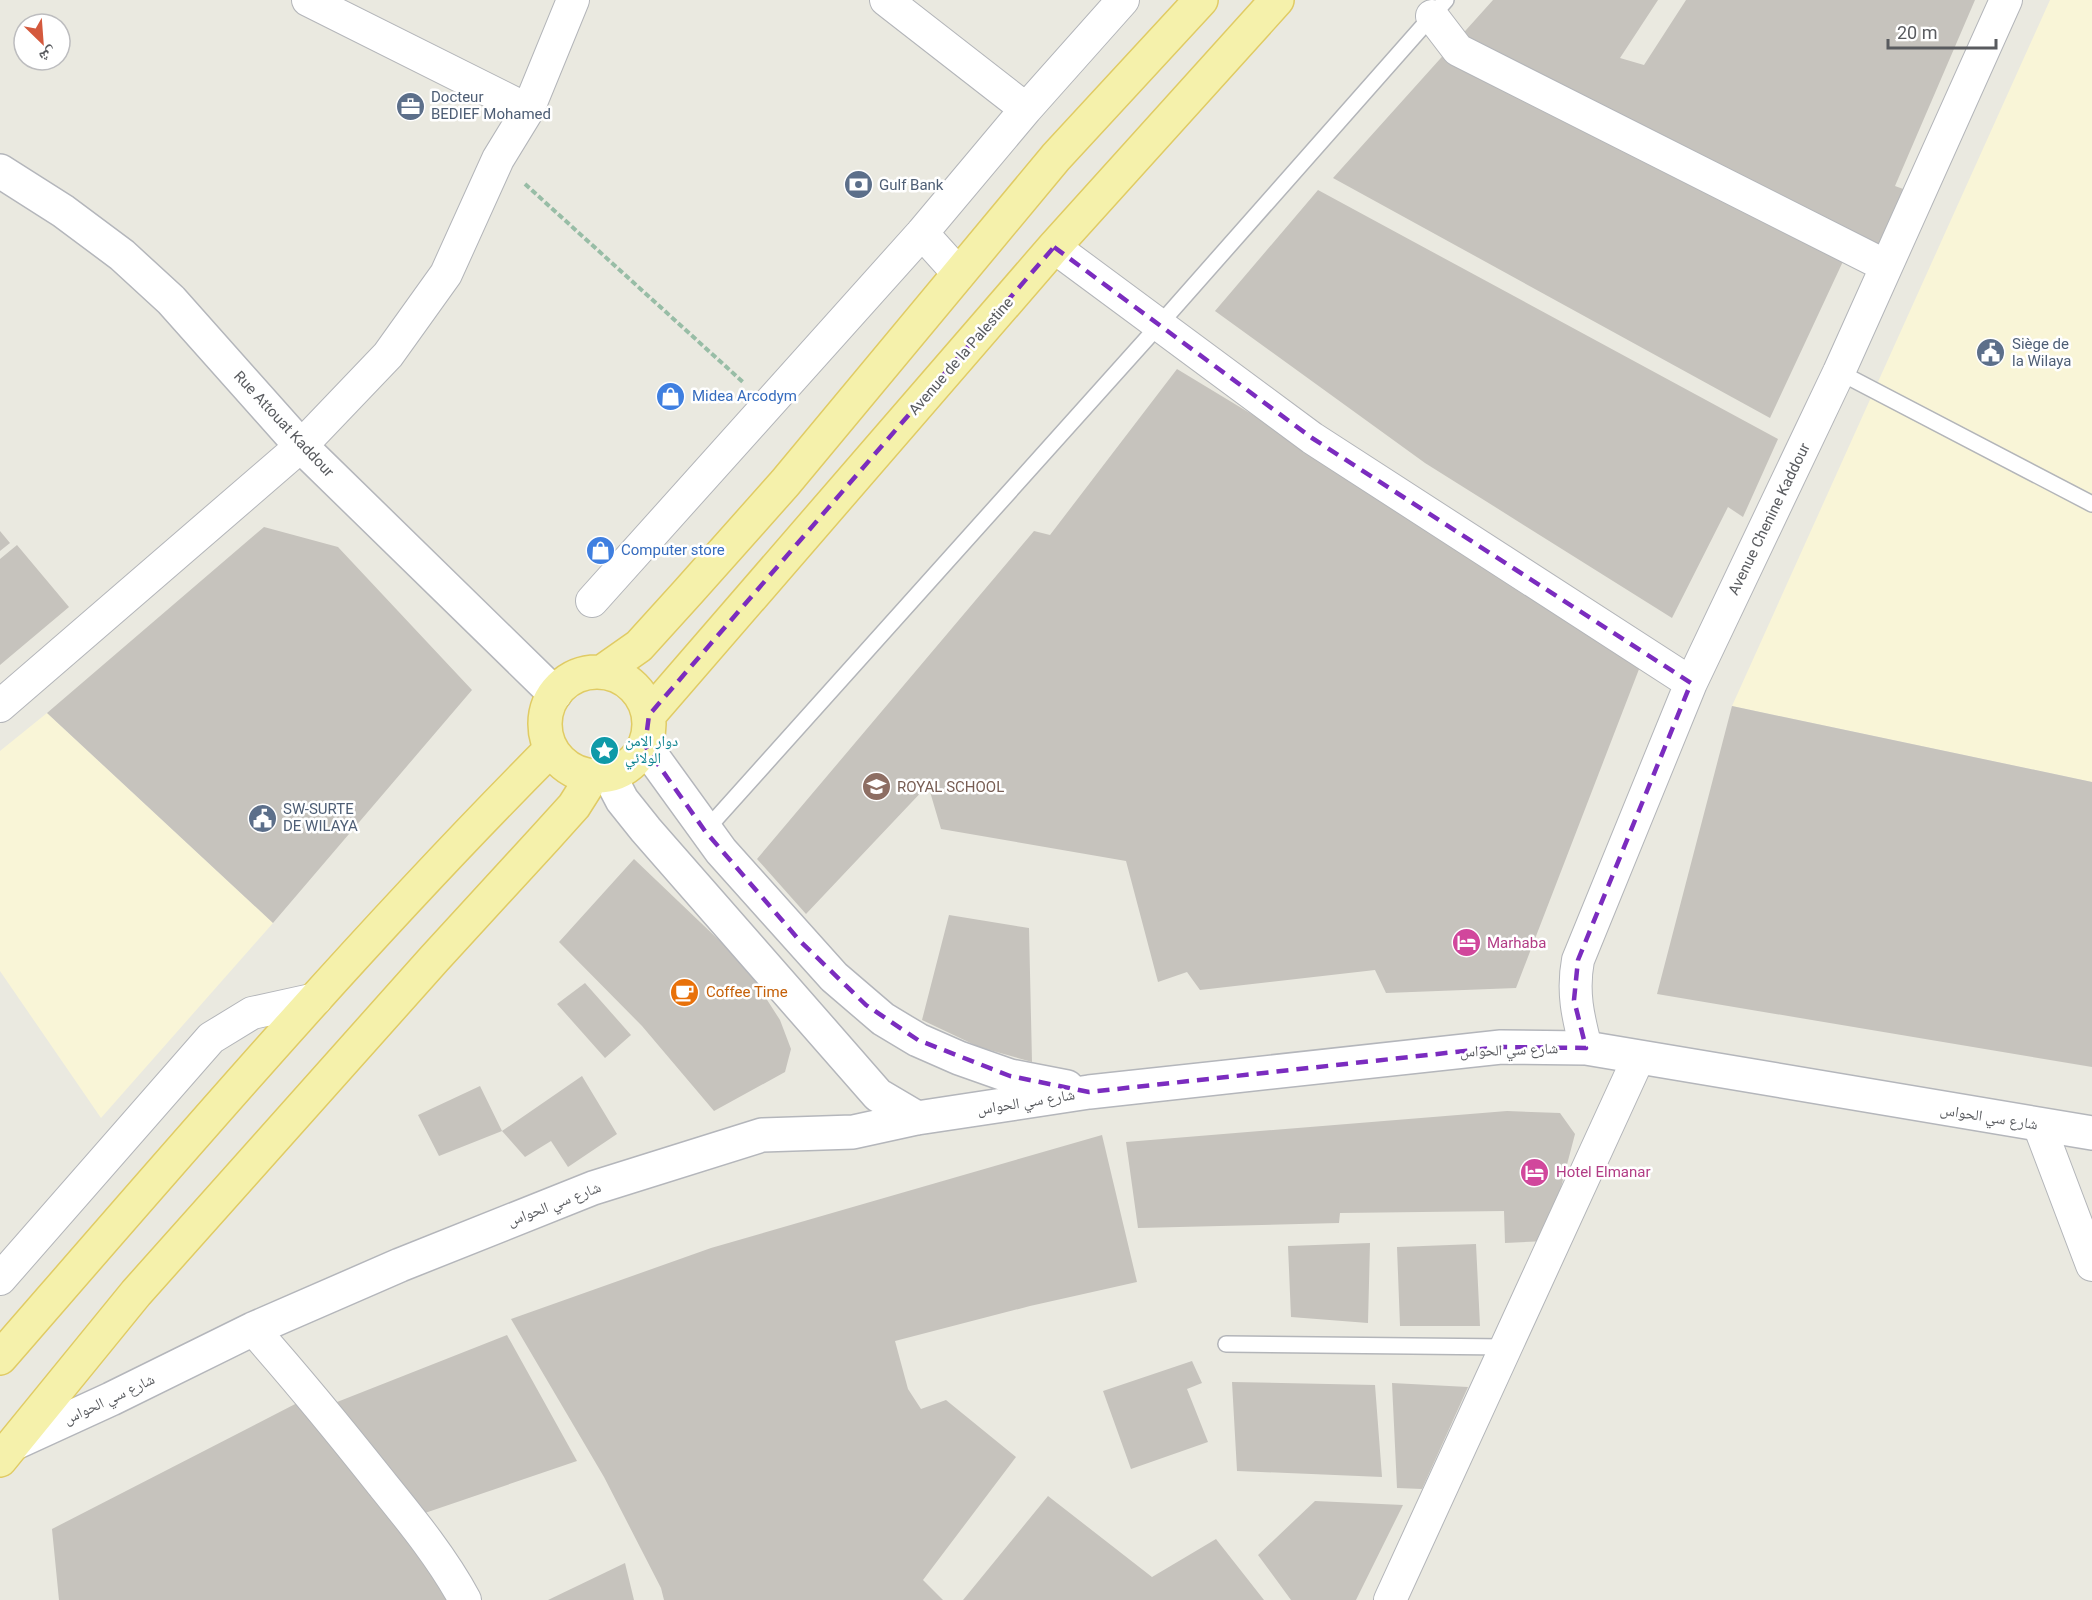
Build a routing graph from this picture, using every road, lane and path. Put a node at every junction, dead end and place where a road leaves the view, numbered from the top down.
1 (308, 0) edge
2 (573, 0) edge
3 (886, 0) edge
4 (1123, 0) edge
5 (1201, 0) edge
6 (1276, 0) edge
7 (2006, 0) edge
8 (1439, 8) edge
9 (528, 110) junction
10 (1026, 110) junction
11 (498, 159) junction
12 (0, 171) edge
13 (922, 233) junction
14 (1054, 247) junction
15 (1886, 266) junction
16 (959, 274) junction
17 (1159, 325) junction
18 (1839, 372) junction
19 (768, 406) junction
20 (301, 446) junction
21 (2092, 504) edge
22 (592, 601) dead end
23 (602, 672) junction
24 (1691, 683) junction
25 (555, 694) junction
26 (0, 706) edge
27 (647, 731) junction
28 (552, 749) junction
29 (601, 775) junction
30 (705, 831) junction
31 (316, 999) junction
32 (1586, 1048) junction
33 (1638, 1059) junction
34 (1089, 1092) junction
35 (917, 1118) junction
36 (2039, 1125) junction
37 (2092, 1133) edge
38 (2092, 1265) edge
39 (0, 1279) edge
40 (253, 1329) junction
41 (1226, 1344) dead end
42 (1506, 1347) junction
43 (0, 1358) edge
44 (8, 1452) edge
45 (465, 1600) edge
46 (1390, 1600) edge

1 - 9 street
2 - 9 street
3 - 10 street
4 - 10 street
5 - 16 main road
6 - 14 main road, Avenue de la Palestine
7 - 15 street, Avenue Chenine Kaddour
8 - 15 street
8 - 17 lane
9 - 11 street
10 - 13 street
11 - 19 path
11 - 20 street
12 - 20 street, Rue Attouat Kaddour
13 - 16 street
13 - 19 street
14 - 17 street
14 - 27 main road, Avenue de la Palestine
15 - 18 street, Avenue Chenine Kaddour
16 - 23 main road
17 - 24 street
17 - 30 lane
18 - 21 lane
18 - 24 street, Avenue Chenine Kaddour
19 - 22 street
20 - 25 street, Rue Attouat Kaddour
20 - 26 street
23 - 25 main road
23 - 27 main road
24 - 32 street, Avenue Chenine Kaddour
25 - 28 main road
27 - 29 main road
27 - 30 street
28 - 29 main road
28 - 31 main road
29 - 35 street
29 - 44 main road
30 - 34 street
31 - 39 street
31 - 43 main road
32 - 33 street, شارع سي الحواس
32 - 34 street, شارع سي الحواس
33 - 36 street, شارع سي الحواس
33 - 42 street
34 - 35 street, شارع سي الحواس
35 - 40 street, شارع سي الحواس
36 - 37 street, شارع سي الحواس
36 - 38 street
40 - 44 street, شارع سي الحواس
40 - 45 street
41 - 42 lane
42 - 46 street

